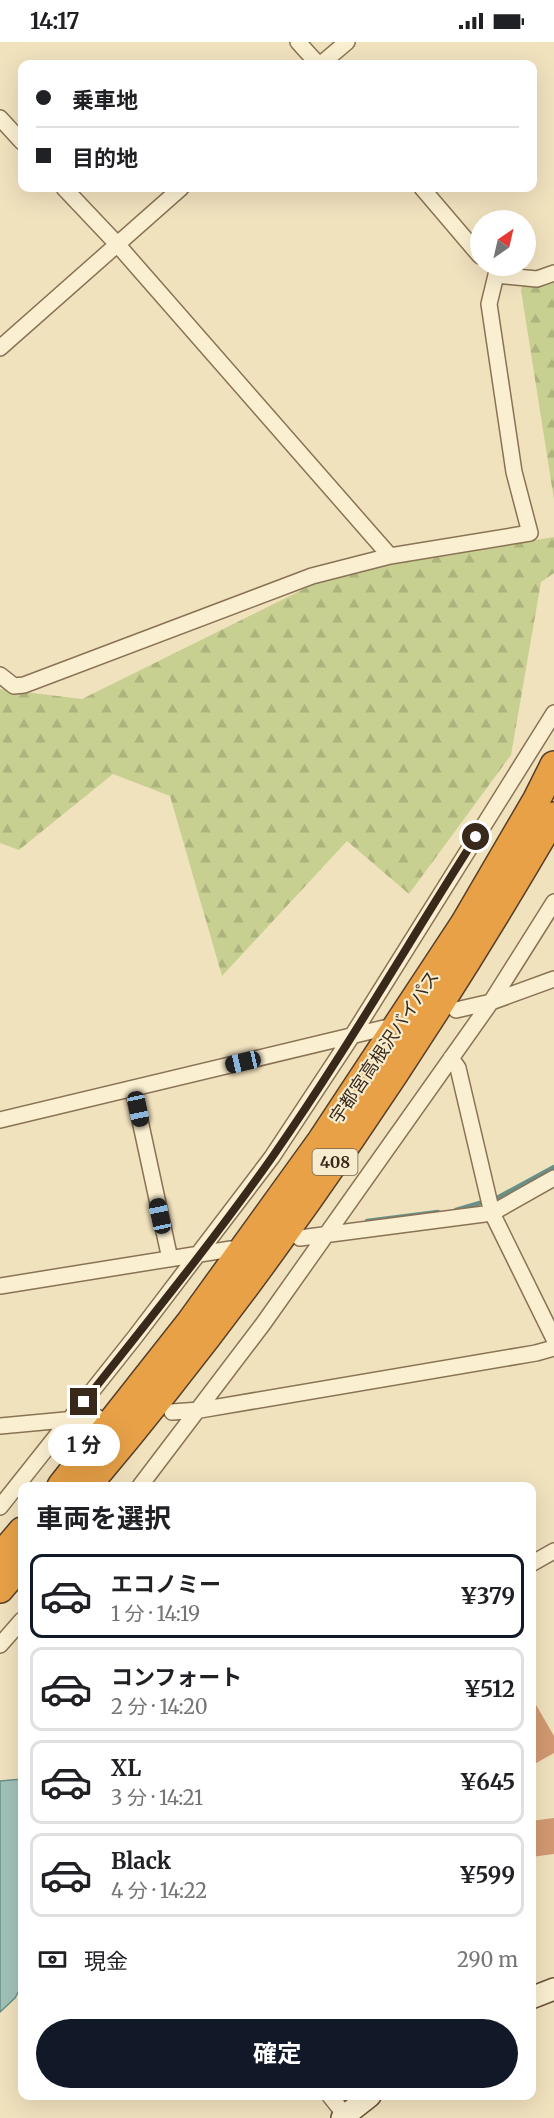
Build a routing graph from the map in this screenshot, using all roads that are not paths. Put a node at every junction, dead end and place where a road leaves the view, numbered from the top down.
1 (298, 42) edge
2 (347, 42) edge
3 (316, 60) edge
4 (325, 60) edge
5 (0, 118) edge
6 (18, 138) edge
7 (68, 192) edge
8 (177, 192) edge
9 (425, 192) edge
10 (117, 244) junction
11 (470, 244) edge
12 (554, 273) edge
13 (491, 276) edge
14 (522, 276) edge
15 (0, 348) edge
16 (390, 556) junction
17 (0, 675) edge
18 (554, 713) edge
19 (554, 765) edge
20 (554, 816) edge
21 (554, 902) edge
22 (554, 979) edge
23 (491, 1002) junction
24 (456, 1010) dead end
25 (384, 1028) dead end
26 (352, 1036) junction
27 (451, 1058) junction
28 (133, 1088) junction
29 (0, 1120) edge
30 (554, 1178) edge
31 (492, 1213) junction
32 (326, 1233) junction
33 (300, 1238) dead end
34 (231, 1249) dead end
35 (199, 1255) junction
36 (170, 1259) junction
37 (0, 1286) edge
38 (554, 1339) edge
39 (554, 1348) edge
40 (200, 1410) junction
41 (172, 1412) dead end
42 (97, 1417) dead end
43 (71, 1419) junction
44 (0, 1426) edge
45 (20, 1482) edge
46 (64, 1482) edge
47 (90, 1482) edge
48 (143, 1482) edge
49 (18, 1485) edge
50 (0, 1507) edge
51 (18, 1536) edge
52 (554, 1551) edge
53 (0, 1557) edge
54 (536, 1561) edge
55 (18, 1568) edge
56 (0, 1589) edge
57 (18, 1625) edge
58 (0, 1645) edge
59 (554, 1989) edge
60 (536, 1996) edge
61 (333, 2100) edge
62 (365, 2100) edge
63 (344, 2117) edge

1 - 3 street
2 - 4 street
5 - 6 street
7 - 10 street
8 - 10 street
9 - 11 street
10 - 15 street
10 - 16 street
12 - 14 street
13 - 16 street
16 - 17 street
18 - 26 street
19 - 46 highway, 宇都宮高根沢バイパス / 408
20 - 47 highway, 宇都宮高根沢バイパス / 408
21 - 23 street
22 - 23 street
23 - 24 street
23 - 27 street
25 - 26 street
26 - 28 street
26 - 35 street
27 - 31 street
27 - 32 street
28 - 29 street
28 - 36 street
30 - 31 street
31 - 32 street
31 - 38 street
32 - 33 street
32 - 40 street
34 - 35 street
35 - 36 street
35 - 43 street
36 - 37 street
39 - 40 street
40 - 41 street
40 - 48 street
42 - 43 street
43 - 44 street
43 - 45 street
49 - 50 street
51 - 53 highway
52 - 54 street
55 - 56 highway
57 - 58 street
59 - 60 street
61 - 63 street
62 - 63 street

